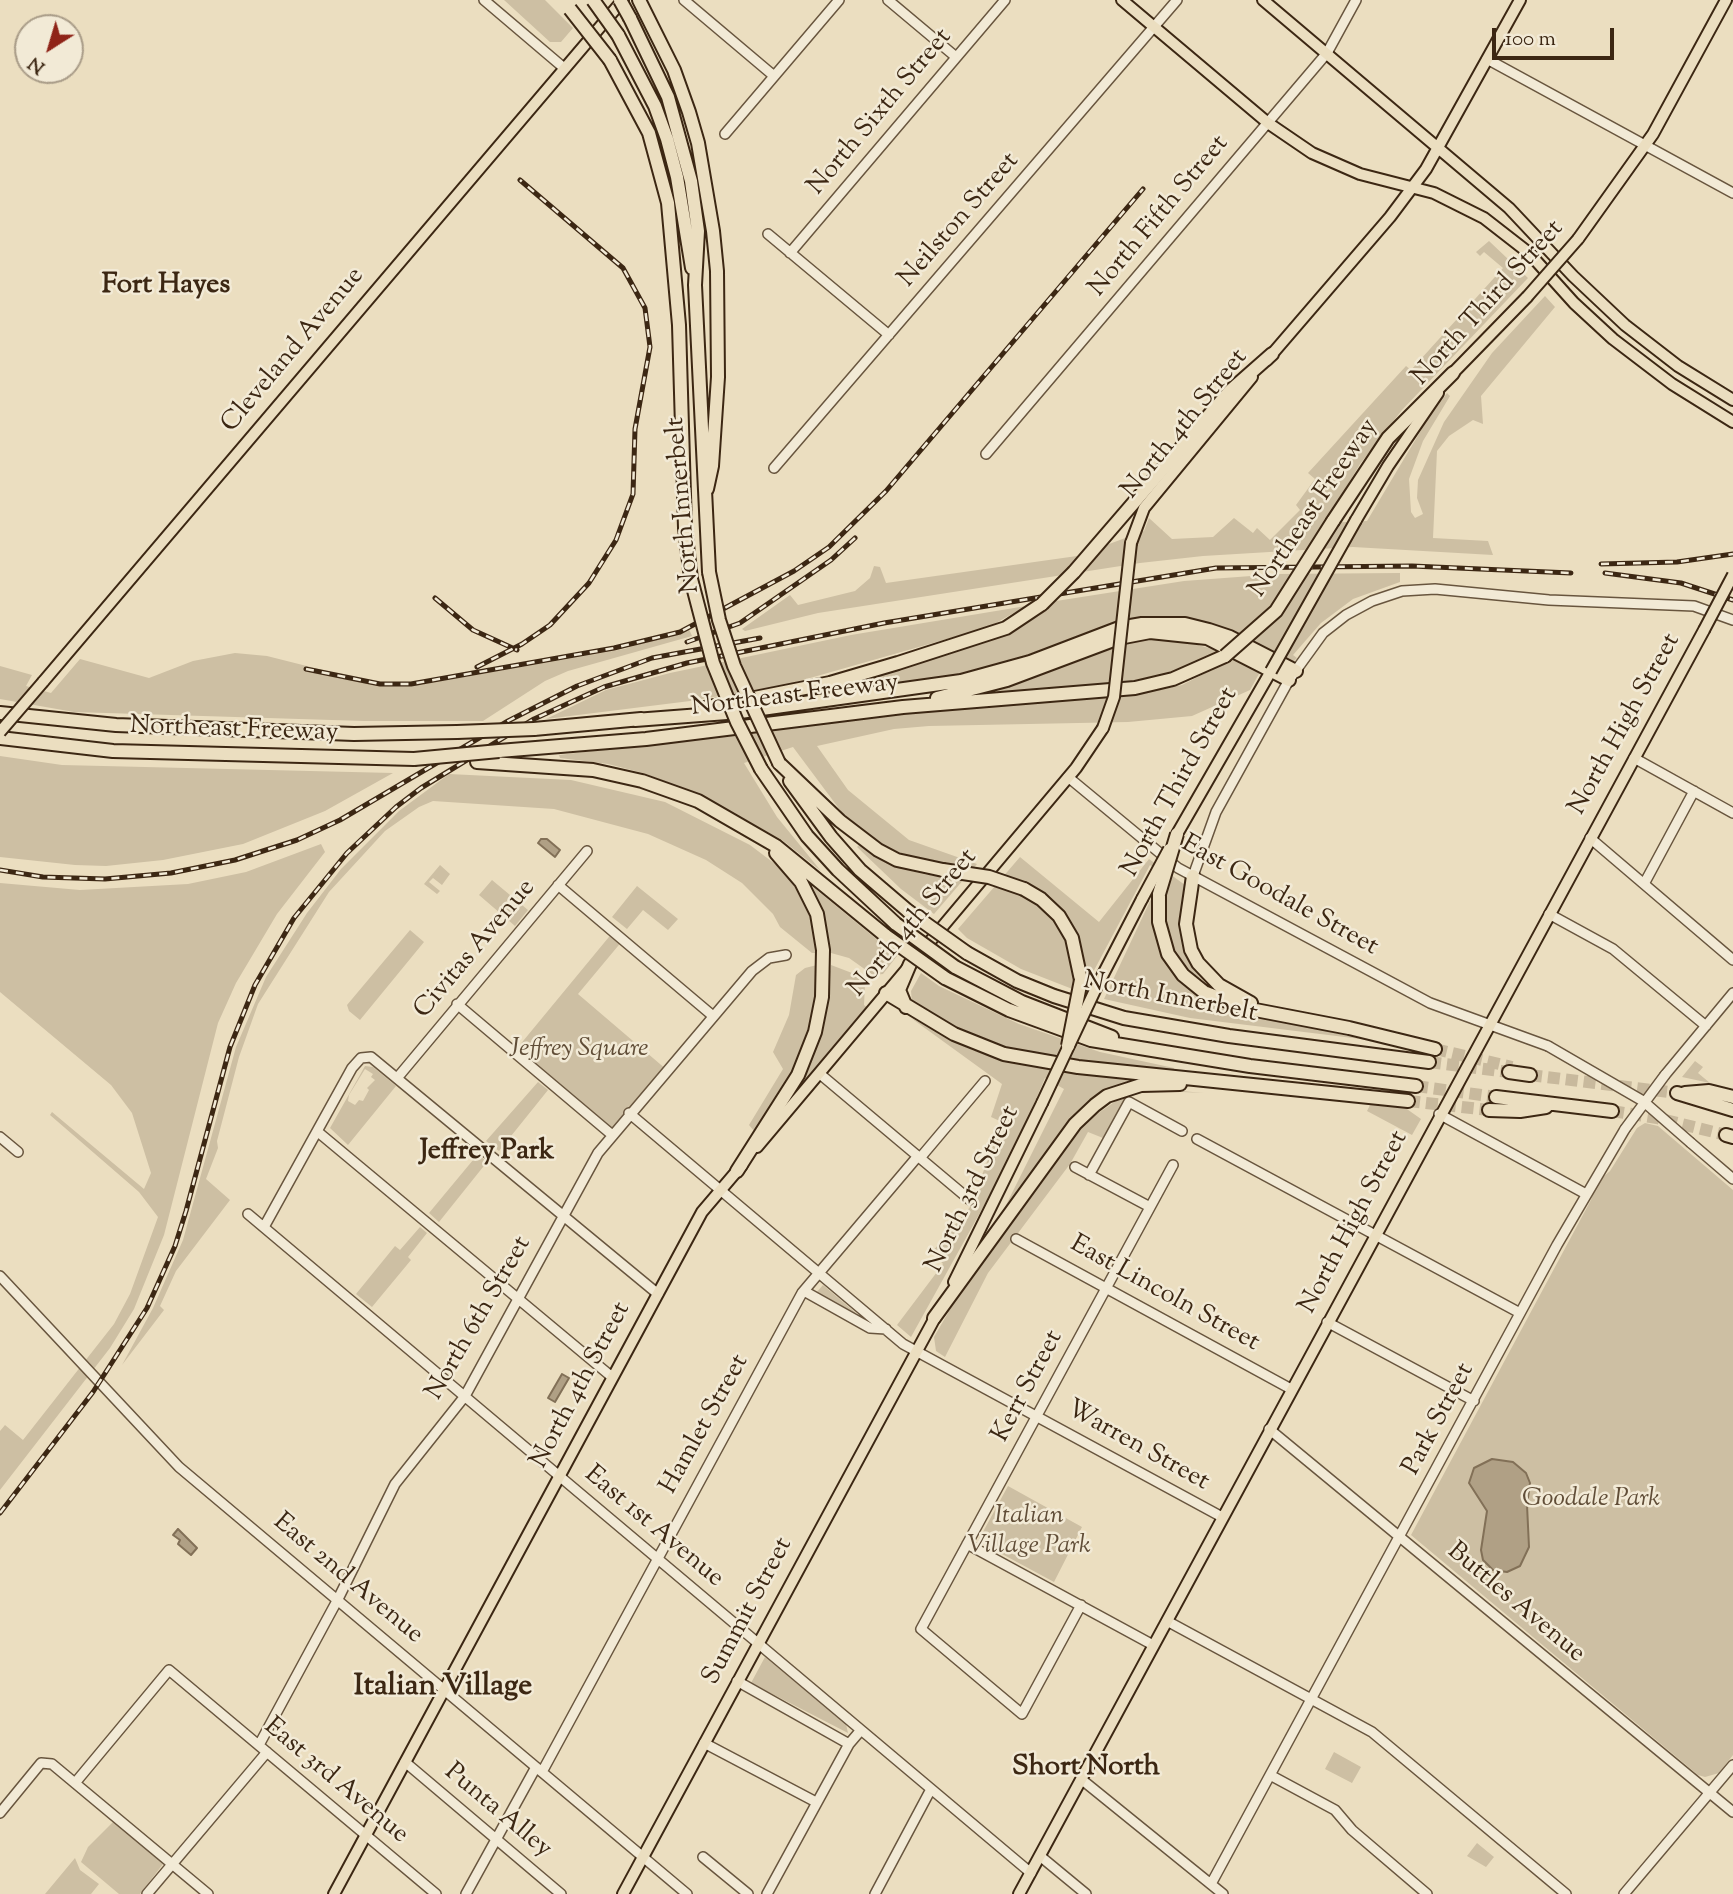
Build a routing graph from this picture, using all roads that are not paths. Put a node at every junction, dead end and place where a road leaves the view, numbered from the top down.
1 (484, 0) edge
2 (593, 0) edge
3 (621, 0) edge
4 (639, 0) edge
5 (684, 0) edge
6 (839, 0) edge
7 (887, 0) edge
8 (1005, 0) edge
9 (1122, 0) edge
10 (1177, 0) edge
11 (1263, 0) edge
12 (1356, 0) edge
13 (1520, 0) edge
14 (1727, 0) edge
15 (565, 4) edge
16 (1154, 27) junction
17 (1327, 53) junction
18 (956, 57) junction
19 (1487, 60) junction
20 (564, 68) junction
21 (774, 76) junction
22 (1268, 123) junction
23 (725, 134) dead end
24 (1645, 146) junction
25 (1439, 147) junction
26 (1412, 187) junction
27 (1733, 193) edge
28 (1533, 232) junction
29 (768, 234) dead end
30 (1511, 237) junction
31 (790, 253) junction
32 (695, 285) junction
33 (889, 335) junction
34 (1272, 354) junction
35 (1453, 373) junction
36 (1733, 400) edge
37 (1733, 422) edge
38 (986, 454) dead end
39 (774, 468) dead end
40 (703, 506) junction
41 (1733, 575) edge
42 (1733, 620) edge
43 (1292, 675) junction
44 (903, 707) junction
45 (0, 713) edge
46 (635, 720) junction
47 (0, 732) edge
48 (0, 738) edge
49 (1634, 758) junction
50 (414, 759) junction
51 (779, 763) junction
52 (1068, 777) junction
53 (1694, 791) junction
54 (1733, 813) edge
55 (1177, 834) junction
56 (759, 835) junction
57 (1590, 838) junction
58 (587, 850) dead end
59 (1193, 876) junction
60 (1644, 884) junction
61 (558, 885) junction
62 (1549, 914) junction
63 (786, 955) dead end
64 (1733, 960) edge
65 (910, 964) junction
66 (886, 993) junction
67 (1733, 993) edge
68 (457, 1004) junction
69 (906, 1007) junction
70 (1278, 1013) junction
71 (713, 1016) junction
72 (1488, 1025) junction
73 (1706, 1026) junction
74 (1068, 1046) junction
75 (1435, 1049) tunnel mouth
76 (1158, 1052) junction
77 (1429, 1062) tunnel mouth
78 (1511, 1070) tunnel mouth
79 (1530, 1073) tunnel mouth
80 (820, 1074) junction
81 (398, 1077) junction
82 (985, 1081) dead end
83 (1416, 1086) tunnel mouth
84 (1274, 1088) junction
85 (1496, 1097) tunnel mouth
86 (1733, 1097) edge
87 (1408, 1101) tunnel mouth
88 (1643, 1101) junction
89 (1560, 1104) junction
90 (1489, 1110) tunnel mouth
91 (1733, 1110) edge
92 (1612, 1111) tunnel mouth
93 (629, 1113) junction
94 (1439, 1114) junction
95 (1182, 1131) dead end
96 (318, 1132) junction
97 (611, 1134) junction
98 (0, 1137) edge
99 (1197, 1139) dead end
100 (18, 1152) dead end
101 (919, 1157) junction
102 (1173, 1165) dead end
103 (1075, 1167) dead end
104 (737, 1171) junction
105 (1089, 1175) junction
106 (1733, 1179) edge
107 (720, 1191) junction
108 (1586, 1195) junction
109 (970, 1200) dead end
110 (1150, 1208) junction
111 (248, 1214) dead end
112 (564, 1217) junction
113 (264, 1227) junction
114 (1375, 1234) junction
115 (1016, 1239) dead end
116 (820, 1272) junction
117 (0, 1276) edge
118 (1106, 1288) junction
119 (804, 1292) junction
120 (658, 1293) junction
121 (519, 1299) junction
122 (1520, 1312) junction
123 (934, 1318) junction
124 (1327, 1322) junction
125 (886, 1329) junction
126 (917, 1352) junction
127 (612, 1377) junction
128 (1291, 1389) junction
129 (465, 1396) junction
130 (1475, 1401) junction
131 (1037, 1416) junction
132 (1269, 1429) junction
133 (560, 1476) junction
134 (1222, 1517) junction
135 (1401, 1535) junction
136 (967, 1544) junction
137 (657, 1559) junction
138 (338, 1599) junction
139 (1080, 1605) junction
140 (1167, 1620) junction
141 (758, 1643) junction
142 (1153, 1645) junction
143 (737, 1681) junction
144 (444, 1689) junction
145 (1311, 1700) junction
146 (861, 1730) junction
147 (704, 1743) junction
148 (849, 1744) junction
149 (259, 1745) junction
150 (267, 1752) junction
151 (405, 1762) junction
152 (1733, 1765) edge
153 (539, 1769) junction
154 (1270, 1775) junction
155 (1082, 1779) junction
156 (75, 1783) junction
157 (931, 1789) junction
158 (1709, 1793) junction
159 (816, 1802) junction
160 (0, 1812) edge
161 (1733, 1812) edge
162 (365, 1835) junction
163 (496, 1840) junction
164 (1040, 1856) junction
165 (642, 1857) junction
166 (703, 1857) dead end
167 (173, 1864) junction
168 (1031, 1873) junction
169 (1211, 1884) junction
170 (147, 1894) edge
171 (208, 1894) edge
172 (334, 1894) edge
173 (436, 1894) edge
174 (466, 1894) edge
175 (561, 1894) edge
176 (623, 1894) edge
177 (687, 1894) edge
178 (748, 1894) edge
179 (767, 1894) edge
180 (875, 1894) edge
181 (1019, 1894) edge
182 (1086, 1894) edge
183 (1223, 1894) edge
184 (1427, 1894) edge
185 (1566, 1894) edge
186 (1624, 1894) edge

1 - 20 street
2 - 32 highway, bridge
3 - 20 main road, Cleveland Avenue
3 - 32 highway, North Innerbelt, bridge
4 - 40 highway
5 - 21 street
6 - 21 street
7 - 18 street
8 - 18 street, North Sixth Street
9 - 16 main road
10 - 16 street, Neilston Street
11 - 17 main road
12 - 17 street, North Fifth Street
13 - 19 main road, North 4th Street
14 - 24 main road, North Third Street
15 - 76 highway, North Innerbelt, bridge
16 - 22 main road
16 - 33 street, Neilston Street
17 - 22 street, North Fifth Street
17 - 25 main road
18 - 31 street, North Sixth Street
19 - 24 street
19 - 25 main road, North 4th Street
20 - 47 main road, Cleveland Avenue, bridge
21 - 23 street
22 - 26 main road
22 - 38 street, North Fifth Street
24 - 27 street
24 - 35 main road, North Third Street, bridge
25 - 26 main road, North 4th Street
25 - 28 main road
26 - 30 main road
26 - 34 main road, North 4th Street
28 - 30 main road
28 - 36 main road
29 - 31 street
30 - 37 main road
31 - 33 street
32 - 40 highway, North Innerbelt
33 - 39 street, Neilston Street
34 - 46 highway, Northeast Freeway, bridge
34 - 52 main road, North 4th Street, bridge
35 - 44 highway, Northeast Freeway, bridge
35 - 55 main road, North Third Street, bridge
40 - 51 highway, North Innerbelt, bridge
41 - 49 main road, North High Street, bridge
42 - 43 street
43 - 44 highway
43 - 46 highway
43 - 59 street
44 - 50 highway, Northeast Freeway, bridge
45 - 46 highway, Northeast Freeway, bridge
48 - 50 highway, Northeast Freeway
49 - 53 street
49 - 57 main road, North High Street
50 - 56 highway, bridge
51 - 74 highway, bridge
51 - 77 highway, North Innerbelt, bridge
52 - 59 street, East Goodale Street
52 - 65 main road, North 4th Street
53 - 54 street
53 - 60 street
55 - 70 highway, bridge
55 - 74 main road, North Third Street, bridge
56 - 76 highway, North Innerbelt, bridge
56 - 104 highway
57 - 60 street
57 - 62 main road, North High Street
58 - 61 street, Civitas Avenue
59 - 70 highway
59 - 72 street, East Goodale Street
60 - 64 street
61 - 68 street, Civitas Avenue
61 - 71 street
62 - 72 main road, North High Street
62 - 73 street
63 - 71 street, North 6th Street
65 - 66 main road, North 4th Street
65 - 69 highway
66 - 69 highway
66 - 80 main road, North 4th Street
67 - 73 street, Park Street
68 - 81 street, Civitas Avenue
68 - 97 street
69 - 84 highway
70 - 75 highway
71 - 93 street, North 6th Street
72 - 88 street, East Goodale Street, bridge
72 - 94 main road, North High Street
73 - 88 street, Park Street, bridge
74 - 123 main road, North 3rd Street, bridge
76 - 83 highway, North Innerbelt
78 - 79 highway
80 - 101 street
80 - 104 main road, North 4th Street
81 - 96 street
81 - 112 street
82 - 101 street, Hamlet Street
84 - 87 highway
84 - 123 highway
85 - 89 highway
86 - 91 highway
88 - 106 street, East Goodale Street, bridge
88 - 108 street, Park Street, bridge
89 - 90 highway
89 - 92 highway
93 - 97 street, North 6th Street
93 - 107 street, Warren Street
94 - 108 street
94 - 114 main road, North High Street
95 - 105 street
96 - 113 street
96 - 121 street
97 - 112 street, North 6th Street
98 - 100 street
99 - 114 street
101 - 109 street
101 - 116 street, Hamlet Street
102 - 110 street, Kerr Street
103 - 105 street
104 - 107 main road, North 4th Street
105 - 110 street
107 - 116 street, Warren Street
107 - 120 main road, North 4th Street
108 - 122 street, Park Street
110 - 118 street, Kerr Street
111 - 113 street, East 1st Avenue
112 - 120 street
112 - 121 street, North 6th Street
113 - 129 street, East 1st Avenue
114 - 122 street
114 - 124 main road, North High Street
115 - 118 street, East Lincoln Street
116 - 119 street, Hamlet Street
116 - 125 street, Warren Street
117 - 138 street, East 2nd Avenue
118 - 128 street, East Lincoln Street
118 - 131 street, Kerr Street
119 - 125 street, Warren Street
119 - 137 street, Hamlet Street
120 - 127 main road, North 4th Street
121 - 127 street
121 - 129 street, North 6th Street
122 - 130 street, Park Street
123 - 126 main road, North 3rd Street
124 - 128 main road, North High Street
124 - 130 street
125 - 126 street, Warren Street
126 - 131 street, Warren Street
126 - 141 main road, Summit Street
127 - 133 main road, North 4th Street
128 - 132 main road, North High Street
129 - 133 street, East 1st Avenue
129 - 138 street, North 6th Street
130 - 135 street, Park Street
131 - 134 street, Warren Street
131 - 136 street, Kerr Street
132 - 134 main road, North High Street
132 - 135 street, Buttles Avenue
133 - 137 street, East 1st Avenue
133 - 144 main road, North 4th Street
134 - 140 main road, North High Street
135 - 145 street, Park Street
135 - 158 street, Buttles Avenue
136 - 139 street
136 - 139 street, Kerr Street
137 - 141 street, East 1st Avenue
137 - 153 street, Hamlet Street
138 - 144 street, East 2nd Avenue
138 - 149 street, North 6th Street
139 - 142 street
140 - 142 main road, North High Street
140 - 145 street
141 - 143 main road, Summit Street
141 - 146 street, East 1st Avenue
142 - 155 main road, North High Street
143 - 147 main road, Summit Street
143 - 148 street
144 - 151 main road, North 4th Street
144 - 153 street, East 2nd Avenue
145 - 154 street, Park Street
145 - 185 street
146 - 148 street
146 - 157 street, East 1st Avenue
147 - 159 street
147 - 165 main road, Summit Street
148 - 159 street
149 - 150 street, East 3rd Avenue
149 - 156 street, East 3rd Avenue
150 - 162 street, East 3rd Avenue
150 - 167 street
151 - 162 main road, North 4th Street
151 - 163 street, Punta Alley
152 - 158 street
153 - 163 street, Hamlet Street
153 - 165 street, East 2nd Avenue
154 - 169 street, Park Street
154 - 184 street
155 - 164 main road, North High Street
155 - 169 street
156 - 160 street
156 - 167 street
157 - 168 street, East 1st Avenue
157 - 180 street
158 - 161 street, Buttles Avenue
158 - 186 street
159 - 179 street
162 - 172 main road, North 4th Street
162 - 173 street, East 3rd Avenue
163 - 174 street, Hamlet Street
163 - 175 street, Punta Alley
164 - 168 main road, North High Street
164 - 182 street
165 - 176 main road, Summit Street
165 - 177 street, East 2nd Avenue
166 - 178 street
167 - 170 street
167 - 171 street
168 - 181 main road, North High Street
169 - 183 street

